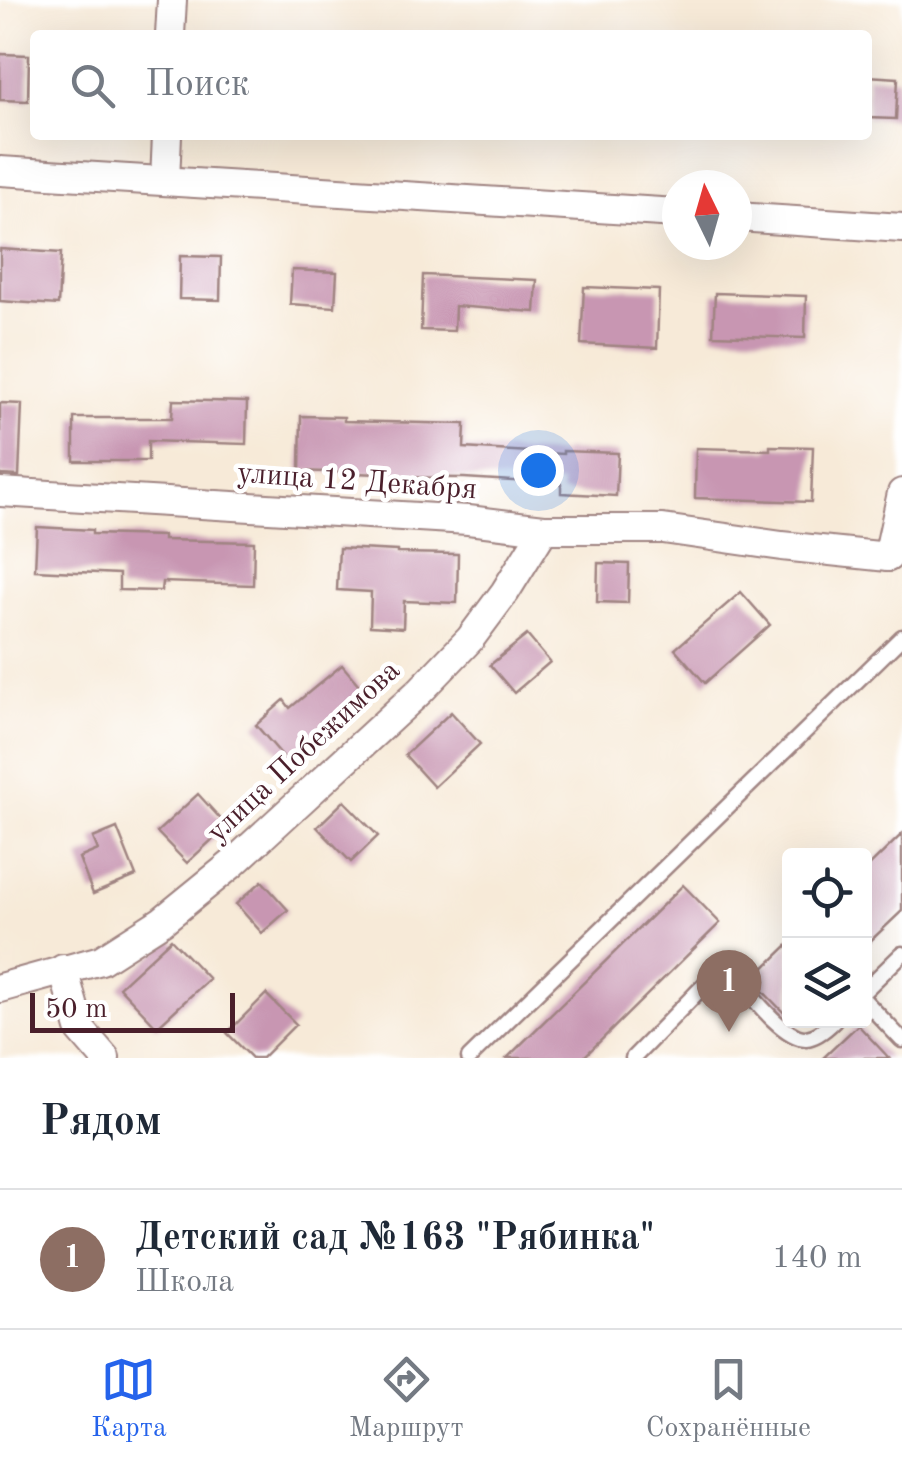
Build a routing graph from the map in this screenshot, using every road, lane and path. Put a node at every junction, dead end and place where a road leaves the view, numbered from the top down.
1 (172, 0) edge
2 (170, 30) edge
3 (167, 140) edge
4 (0, 171) edge
5 (165, 182) junction
6 (662, 213) edge
7 (752, 218) edge
8 (902, 228) edge
9 (0, 492) edge
10 (902, 493) edge
11 (544, 529) junction
12 (895, 564) edge
13 (902, 637) edge
14 (902, 954) edge
15 (64, 970) junction
16 (872, 983) edge
17 (0, 988) edge
18 (872, 1008) edge
19 (782, 1026) edge
20 (784, 1028) edge
21 (826, 1028) edge
22 (902, 1040) edge
23 (105, 1058) edge
24 (468, 1058) edge
25 (633, 1058) edge

1 - 2 street
3 - 5 street
4 - 5 street
5 - 6 street
7 - 8 street
9 - 11 street, улица 12 Декабря
10 - 12 street
11 - 12 street, улица 12 Декабря
11 - 15 street, улица Побежимова
13 - 24 lane
14 - 16 lane
15 - 17 street, улица Побежимова
15 - 23 street
18 - 22 lane
19 - 25 lane
20 - 21 lane

